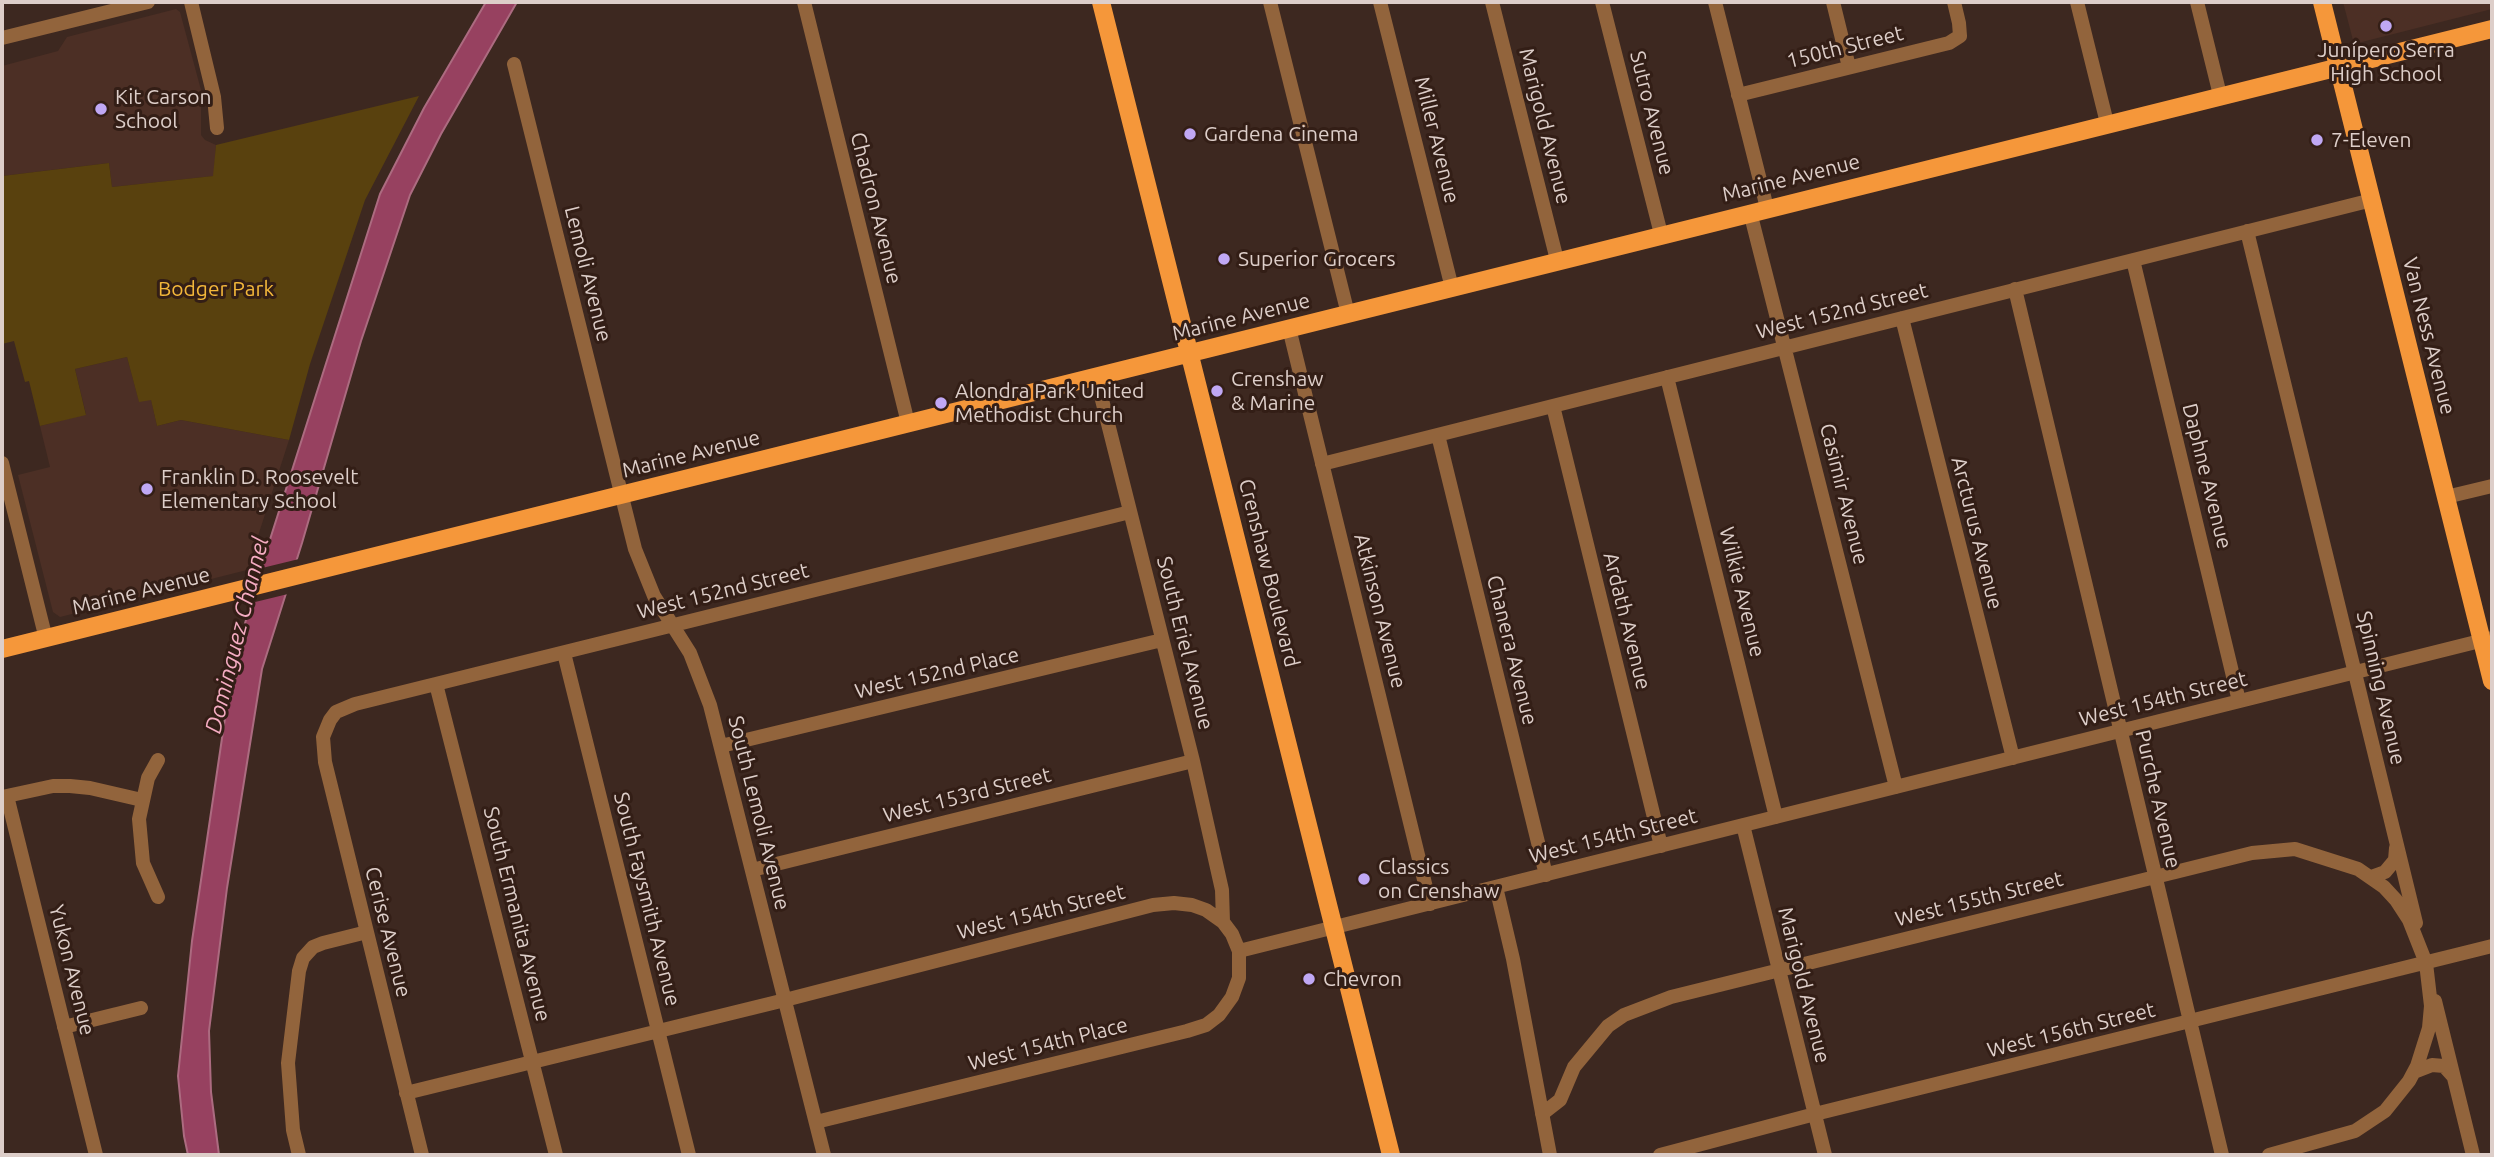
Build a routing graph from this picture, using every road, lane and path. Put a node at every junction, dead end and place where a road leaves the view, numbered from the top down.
1 (148, 2) edge
2 (191, 2) edge
3 (804, 2) edge
4 (1101, 2) edge
5 (1269, 2) edge
6 (1380, 2) edge
7 (1492, 2) edge
8 (1602, 2) edge
9 (1715, 2) edge
10 (1833, 2) edge
11 (1954, 2) edge
12 (2077, 2) edge
13 (2197, 2) edge
14 (2322, 2) edge
15 (2492, 29) edge
16 (2, 38) edge
17 (514, 64) dead end
18 (1849, 67) junction
19 (2338, 67) junction
20 (1738, 95) junction
21 (2220, 95) junction
22 (2107, 123) junction
23 (216, 128) dead end
24 (2372, 200) junction
25 (1758, 210) junction
26 (2247, 231) junction
27 (1661, 234) junction
28 (1557, 260) junction
29 (2133, 260) junction
30 (1452, 288) junction
31 (2015, 289) junction
32 (1348, 314) junction
33 (1902, 318) junction
34 (1289, 328) junction
35 (1785, 348) junction
36 (1191, 353) junction
37 (1096, 376) junction
38 (1667, 377) junction
39 (1553, 406) junction
40 (908, 423) junction
41 (1438, 435) junction
42 (2, 463) edge
43 (1322, 464) junction
44 (2492, 486) edge
45 (622, 495) junction
46 (2446, 498) junction
47 (1130, 512) junction
48 (674, 624) junction
49 (46, 639) junction
50 (2487, 639) edge
51 (1162, 640) junction
52 (2, 649) edge
53 (564, 653) junction
54 (2353, 673) junction
55 (2492, 681) edge
56 (436, 684) junction
57 (2239, 701) junction
58 (330, 720) joint
59 (2120, 731) junction
60 (721, 746) junction
61 (2012, 758) junction
62 (158, 760) dead end
63 (1193, 761) junction
64 (1896, 787) junction
65 (4, 796) edge
66 (142, 800) junction
67 (1776, 817) junction
68 (1743, 825) junction
69 (2396, 843) junction
70 (1661, 846) junction
71 (752, 870) junction
72 (1546, 875) junction
73 (2155, 876) junction
74 (2371, 877) junction
75 (1496, 887) junction
76 (158, 897) dead end
77 (1430, 904) junction
78 (1223, 922) junction
79 (1334, 928) junction
80 (367, 932) junction
81 (2492, 946) edge
82 (1239, 951) junction
83 (2426, 963) junction
84 (1780, 971) junction
85 (785, 1000) junction
86 (141, 1008) dead end
87 (2190, 1022) junction
88 (64, 1027) junction
89 (658, 1030) junction
90 (533, 1061) junction
91 (2414, 1072) junction
92 (2453, 1076) junction
93 (406, 1093) junction
94 (1542, 1114) junction
95 (1815, 1114) junction
96 (816, 1122) junction
97 (1548, 1148) edge
98 (96, 1155) edge
99 (299, 1155) edge
100 (422, 1155) edge
101 (556, 1155) edge
102 (689, 1155) edge
103 (824, 1155) edge
104 (1391, 1155) edge
105 (1539, 1155) edge
106 (1660, 1155) edge
107 (1825, 1155) edge
108 (2222, 1155) edge
109 (2269, 1155) edge
110 (2473, 1155) edge

1 - 16 street
2 - 23 street
3 - 40 street, Chadron Avenue
4 - 36 main road, Crenshaw Boulevard
5 - 32 street
6 - 30 street, Miller Avenue
7 - 28 street, Marigold Avenue
8 - 27 street, Sutro Avenue
9 - 20 street, Casimir Avenue
10 - 18 street
11 - 18 street, 150th Street
12 - 22 street
13 - 21 street
14 - 19 main road, Van Ness Avenue
15 - 19 main road, Marine Avenue
17 - 45 street, Lemoli Avenue
18 - 20 street, 150th Street
19 - 21 main road, Marine Avenue
19 - 24 main road, Van Ness Avenue
20 - 25 street, Casimir Avenue
21 - 22 main road, Marine Avenue
22 - 25 main road, Marine Avenue
24 - 26 street, West 152nd Street
24 - 46 main road, Van Ness Avenue
25 - 27 main road, Marine Avenue
25 - 35 street, Casimir Avenue
26 - 29 street, West 152nd Street
26 - 54 street, Spinning Avenue
27 - 28 main road, Marine Avenue
28 - 30 main road, Marine Avenue
29 - 31 street, West 152nd Street
29 - 57 street, Daphne Avenue
30 - 32 main road, Marine Avenue
31 - 33 street, West 152nd Street
31 - 59 street, Purche Avenue
32 - 34 main road, Marine Avenue
33 - 35 street, West 152nd Street
33 - 61 street, Arcturus Avenue
34 - 36 main road, Marine Avenue
34 - 43 street, Atkinson Avenue
35 - 38 street, West 152nd Street
35 - 64 street, Casimir Avenue
36 - 37 main road, Marine Avenue
36 - 79 main road, Crenshaw Boulevard
37 - 40 main road, Marine Avenue
37 - 47 street, South Eriel Avenue
38 - 39 street, West 152nd Street
38 - 67 street, Wilkie Avenue
39 - 41 street, West 152nd Street
39 - 70 street, Ardath Avenue
40 - 45 main road, Marine Avenue
41 - 43 street, West 152nd Street
41 - 72 street, Chanera Avenue
42 - 49 street
43 - 77 street, Atkinson Avenue
44 - 46 street
45 - 48 street, South Lemoli Avenue
45 - 49 main road, Marine Avenue
46 - 50 main road, Van Ness Avenue
47 - 48 street, West 152nd Street
47 - 51 street, South Eriel Avenue
48 - 53 street, West 152nd Street
48 - 60 street, South Lemoli Avenue
49 - 52 main road, Marine Avenue
50 - 54 street, West 154th Street
50 - 55 main road, Van Ness Avenue
51 - 60 street, West 152nd Place
51 - 63 street, South Eriel Avenue
53 - 56 street, West 152nd Street
53 - 89 street, South Faysmith Avenue
54 - 57 street, West 154th Street
54 - 69 street, Spinning Avenue
56 - 58 street, West 152nd Street
56 - 90 street, South Ermanita Avenue
57 - 59 street, West 154th Street
58 - 80 street, Cerise Avenue
59 - 61 street, West 154th Street
59 - 73 street, Purche Avenue
60 - 71 street, South Lemoli Avenue
61 - 64 street, West 154th Street
62 - 66 street
63 - 71 street, West 153rd Street
63 - 78 street, South Eriel Avenue
64 - 67 street, West 154th Street
65 - 66 street
65 - 88 street, Yukon Avenue
66 - 76 street
67 - 68 street, West 154th Street
68 - 70 street, West 154th Street
68 - 84 street, Marigold Avenue
69 - 74 street
69 - 83 street, Spinning Avenue
70 - 72 street, West 154th Street
71 - 85 street, South Lemoli Avenue
72 - 75 street, West 154th Street
73 - 74 street, West 155th Street
73 - 84 street, West 155th Street
73 - 87 street, Purche Avenue
74 - 83 street, West 155th Street
75 - 77 street, West 154th Street
75 - 94 street
77 - 79 street, West 154th Street
78 - 82 street
78 - 85 street, West 154th Street
79 - 82 street, West 154th Street
79 - 104 main road, Crenshaw Boulevard
80 - 93 street, Cerise Avenue
80 - 99 street
81 - 83 street, West 156th Street
82 - 96 street, West 154th Place
83 - 87 street, West 156th Street
83 - 91 street
83 - 92 street, Spinning Avenue
84 - 94 street, West 155th Street
84 - 95 street, Marigold Avenue
85 - 89 street, West 154th Street
85 - 96 street, South Lemoli Avenue
86 - 88 street
87 - 95 street, West 156th Street
87 - 108 street, Purche Avenue
88 - 98 street, Yukon Avenue
89 - 90 street, West 154th Street
89 - 102 street, South Faysmith Avenue
90 - 93 street, West 154th Street
90 - 101 street, South Ermanita Avenue
91 - 92 street
91 - 109 street
92 - 110 street, Spinning Avenue
93 - 100 street, Cerise Avenue
94 - 97 street
95 - 106 street, West 156th Street
95 - 107 street, Marigold Avenue
96 - 103 street, South Lemoli Avenue
97 - 105 street

